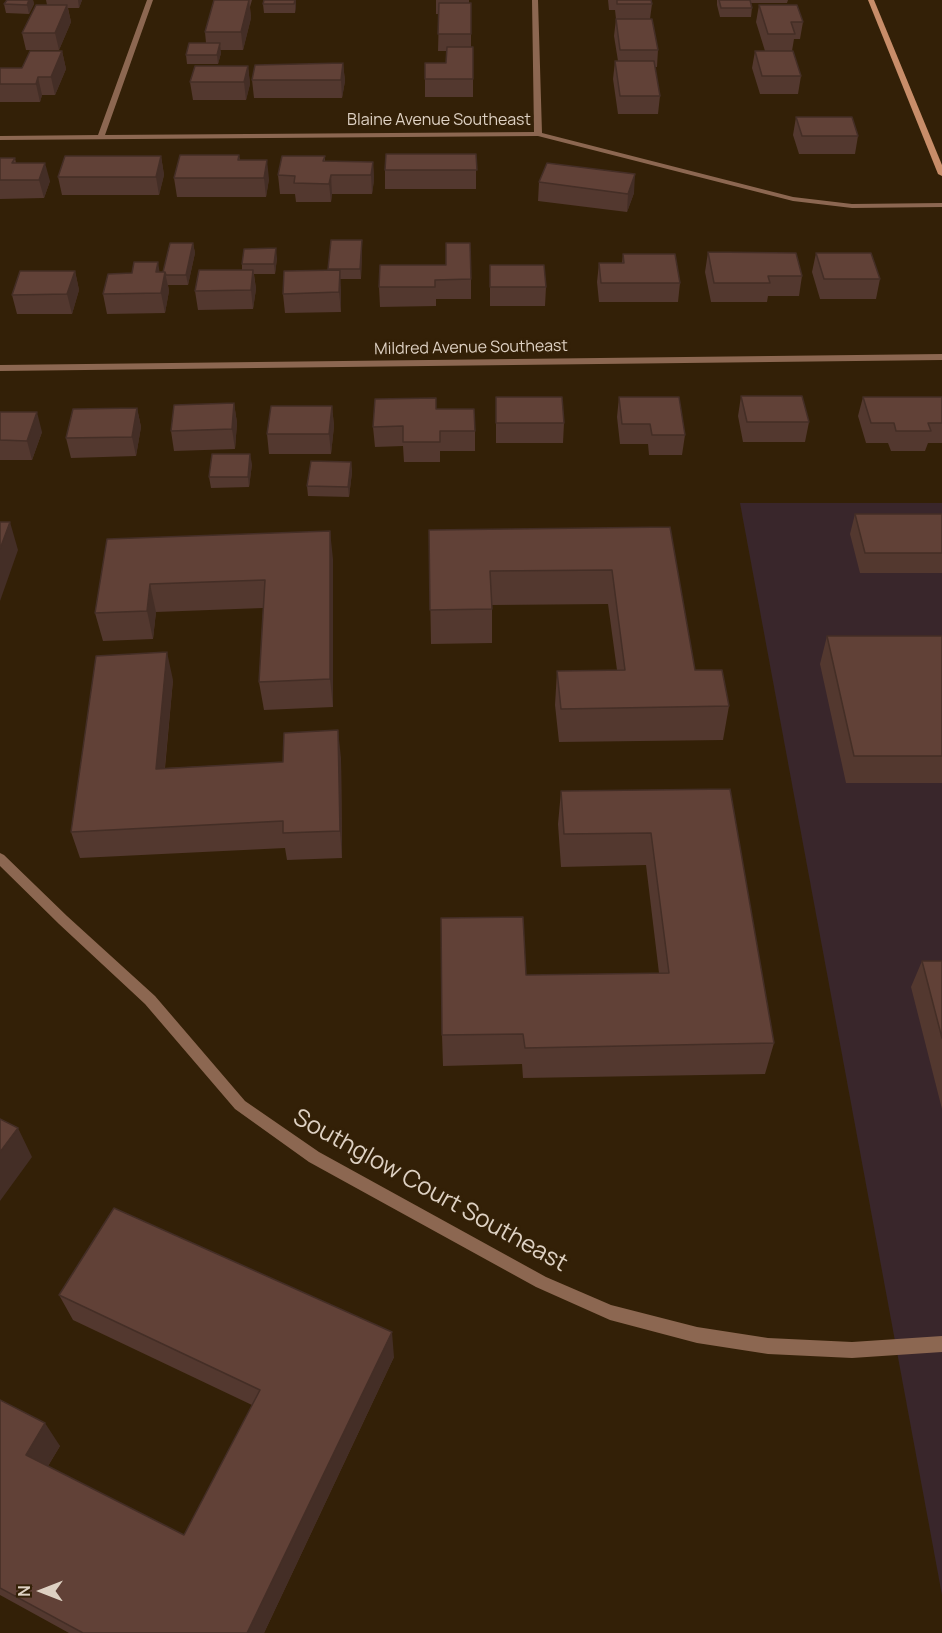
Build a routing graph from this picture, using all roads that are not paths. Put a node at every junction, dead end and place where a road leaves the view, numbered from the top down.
1 (150, 0) edge
2 (535, 0) edge
3 (871, 0) edge
4 (538, 134) junction
5 (101, 136) junction
6 (0, 138) edge
7 (942, 174) edge
8 (942, 205) edge
9 (942, 357) edge
10 (0, 368) edge
11 (0, 858) edge
12 (942, 1344) edge

1 - 5 street
2 - 4 street
3 - 7 main road
4 - 5 street, Blaine Avenue Southeast
4 - 8 street, Blaine Avenue Southeast
5 - 6 street, Blaine Avenue Southeast
9 - 10 street, Mildred Avenue Southeast
11 - 12 street, Southglow Court Southeast

